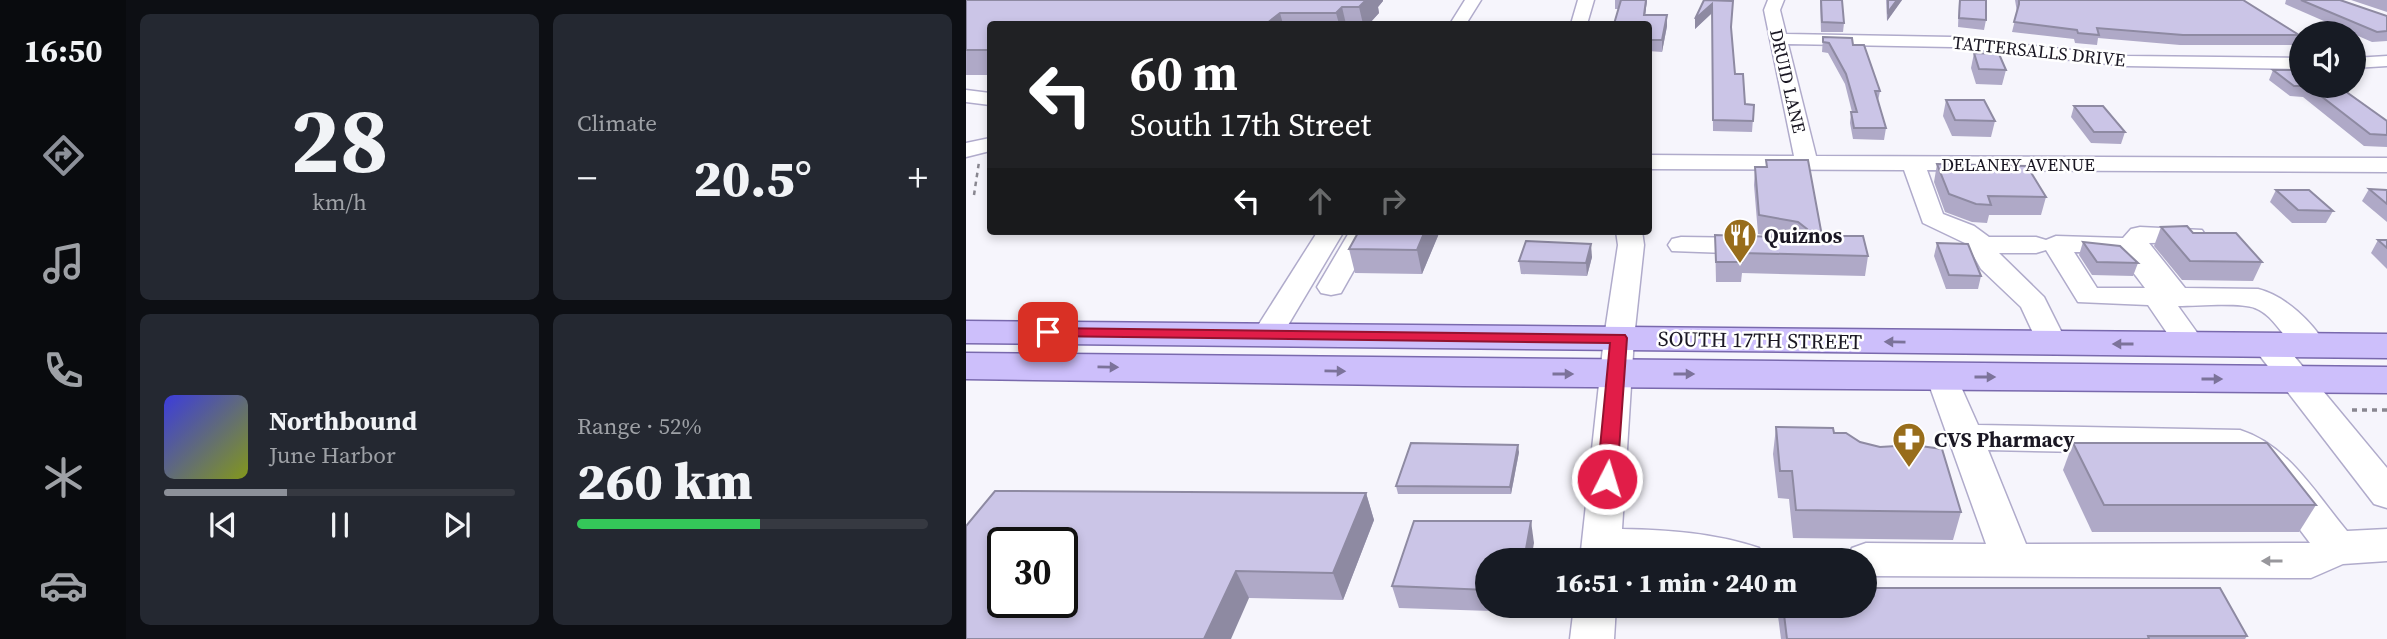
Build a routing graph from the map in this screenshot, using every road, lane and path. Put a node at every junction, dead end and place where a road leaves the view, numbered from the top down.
1 (1473, 0) edge
2 (1586, 0) edge
3 (1776, 0) edge
4 (1460, 21) edge
5 (1580, 21) edge
6 (1778, 39) junction
7 (2387, 61) edge
8 (2366, 62) edge
9 (2289, 63) edge
10 (966, 96) edge
11 (987, 99) edge
12 (979, 151) edge
13 (1652, 162) edge
14 (1807, 163) junction
15 (1913, 163) junction
16 (2387, 165) edge
17 (975, 195) dead end
18 (1329, 235) edge
19 (1361, 235) edge
20 (1630, 235) edge
21 (2193, 236) edge
22 (1681, 245) dead end
23 (1982, 245) junction
24 (2036, 245) dead end
25 (1781, 246) edge
26 (2153, 286) junction
27 (1331, 287) dead end
28 (966, 332) edge
29 (1267, 334) junction
30 (2052, 343) junction
31 (2191, 345) junction
32 (2387, 346) edge
33 (1617, 356) junction
34 (2304, 363) junction
35 (966, 366) edge
36 (1942, 376) junction
37 (2387, 380) edge
38 (2340, 410) dead end
39 (2387, 410) edge
40 (1952, 449) junction
41 (2387, 494) edge
42 (2006, 543) junction
43 (2387, 545) edge
44 (1600, 548) edge
45 (1647, 548) edge
46 (1682, 548) edge
47 (2337, 548) junction
48 (1877, 560) edge
49 (1594, 618) edge
50 (1592, 639) edge

1 - 4 street
2 - 5 street
3 - 6 street, DRUID LANE
6 - 9 street, TATTERSALLS DRIVE
6 - 14 street, DRUID LANE
7 - 8 street
10 - 11 street
12 - 17 path
13 - 14 street, DELANEY AVENUE
14 - 15 street, DELANEY AVENUE
15 - 16 street, DELANEY AVENUE
15 - 23 street
18 - 29 street
19 - 27 street
20 - 33 street
21 - 34 street
22 - 25 street
23 - 24 street
23 - 30 street
26 - 26 street
26 - 31 street
28 - 29 main road, SOUTH 17TH STREET
29 - 33 main road, SOUTH 17TH STREET
31 -> 30 main road, SOUTH 17TH STREET
30 -> 33 main road, SOUTH 17TH STREET
31 - 34 main road, SOUTH 17TH STREET
32 - 34 main road, SOUTH 17TH STREET
35 -> 33 main road, SOUTH 17TH STREET
33 -> 36 main road, SOUTH 17TH STREET
33 - 44 street
36 -> 34 main road, SOUTH 17TH STREET
34 - 37 main road, SOUTH 17TH STREET
34 - 41 street
36 - 40 street
38 - 39 path
40 - 42 street
40 - 47 street
47 -> 42 street
42 - 48 street
43 - 47 street
45 - 46 street
49 - 50 street

